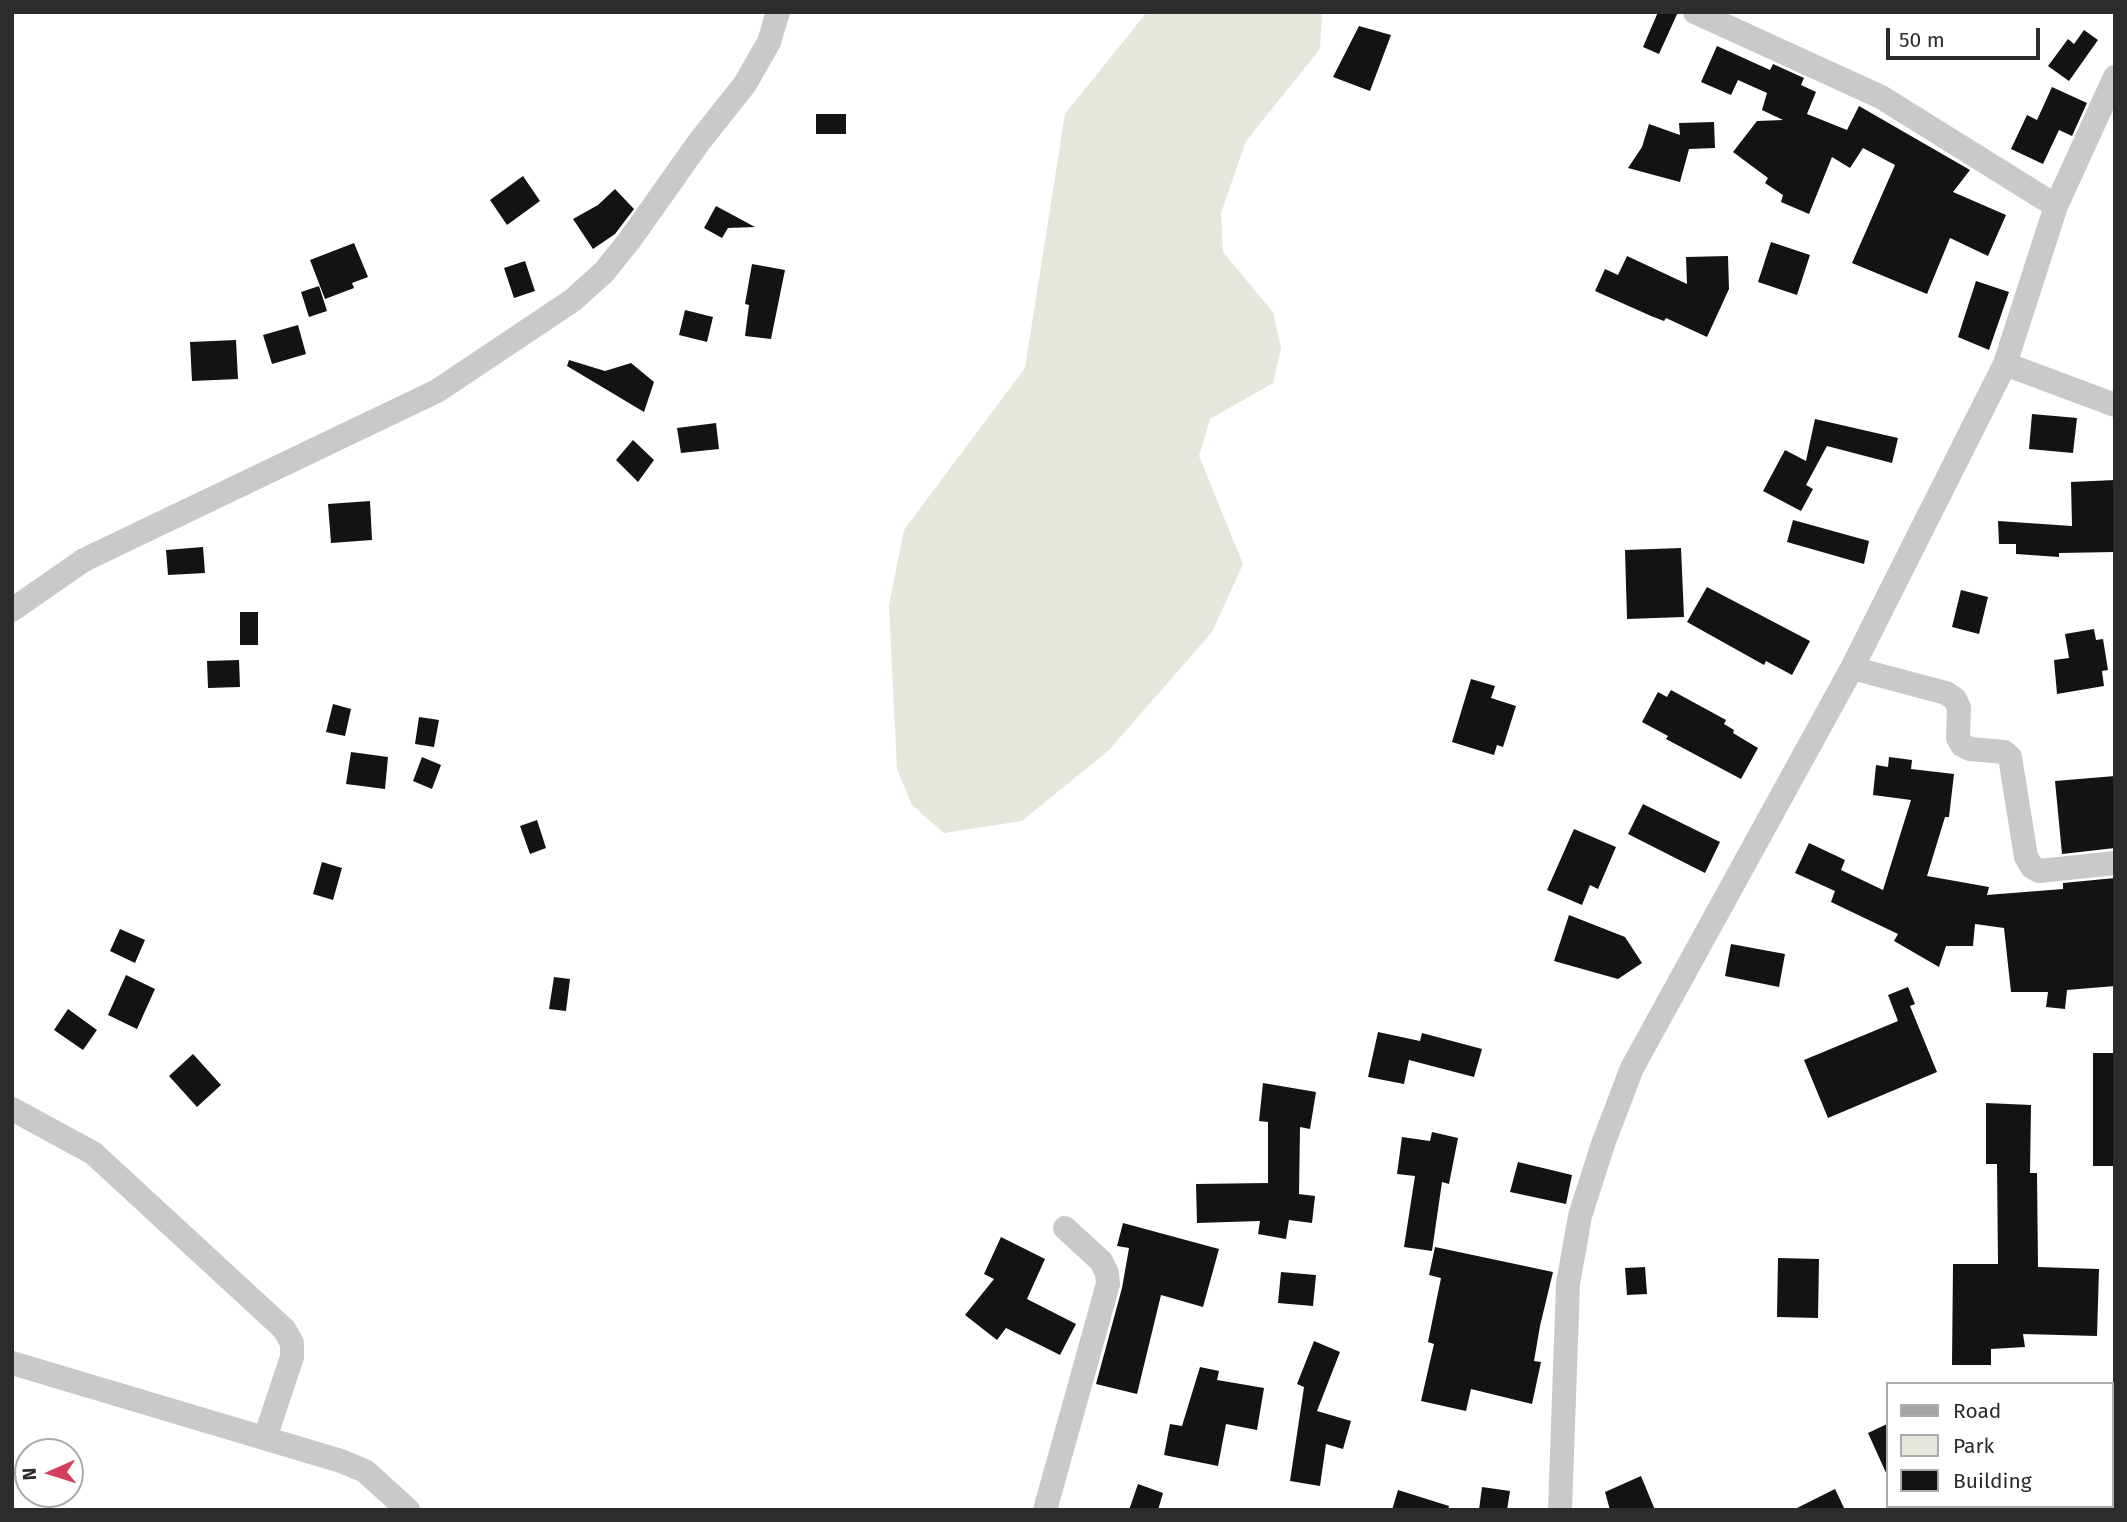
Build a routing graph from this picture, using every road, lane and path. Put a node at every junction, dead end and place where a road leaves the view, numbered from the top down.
1 (778, 12) edge
2 (1695, 12) edge
3 (2115, 77) edge
4 (2056, 206) junction
5 (2006, 364) junction
6 (2115, 405) edge
7 (12, 610) edge
8 (1852, 667) junction
9 (2115, 863) edge
10 (12, 1109) edge
11 (1065, 1228) dead end
12 (12, 1363) edge
13 (265, 1438) junction
14 (408, 1510) edge
15 (1045, 1510) edge
16 (1560, 1510) edge

1 - 7 street
2 - 4 street
3 - 4 street
4 - 5 street
5 - 6 street
5 - 8 street
8 - 9 street
8 - 16 street
10 - 13 street
11 - 15 street
12 - 13 street
13 - 14 street

